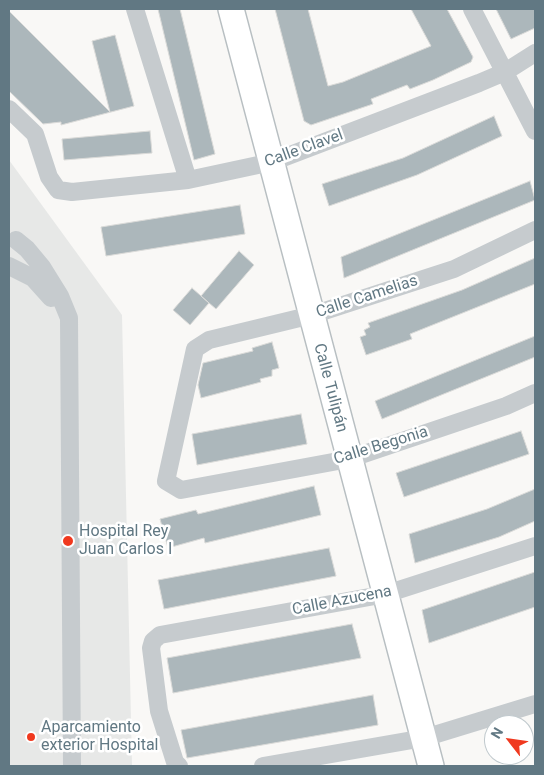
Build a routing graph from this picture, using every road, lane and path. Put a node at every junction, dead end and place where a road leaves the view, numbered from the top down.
1 (135, 9) edge
2 (231, 9) edge
3 (472, 9) edge
4 (535, 53) edge
5 (505, 72) junction
6 (9, 109) edge
7 (535, 131) edge
8 (272, 162) junction
9 (188, 180) junction
10 (535, 230) edge
11 (12, 235) edge
12 (9, 264) edge
13 (312, 315) junction
14 (69, 318) junction
15 (535, 393) edge
16 (349, 459) junction
17 (166, 481) joint
18 (535, 546) edge
19 (386, 594) junction
20 (535, 704) edge
21 (424, 738) junction
22 (72, 766) edge
23 (178, 766) edge
24 (262, 766) edge
25 (431, 766) edge

1 - 9 street
2 - 8 street, Calle Tulipán
3 - 5 street
4 - 5 street, Calle Clavel
5 - 7 street
5 - 8 street, Calle Clavel
6 - 9 street, Calle Clavel
8 - 9 street, Calle Clavel
8 - 13 street, Calle Tulipán
10 - 13 street, Calle Camelias
11 - 12 street
11 - 14 street
12 - 14 street
13 - 16 street, Calle Tulipán
13 - 17 street, Calle Camelias
14 - 22 street
15 - 16 street, Calle Begonia
16 - 17 street, Calle Begonia
16 - 19 street, Calle Tulipán
18 - 19 street, Calle Azucena
19 - 21 street, Calle Tulipán
19 - 23 street, Calle Azucena
20 - 21 street
21 - 24 street
21 - 25 street, Calle Tulipán

